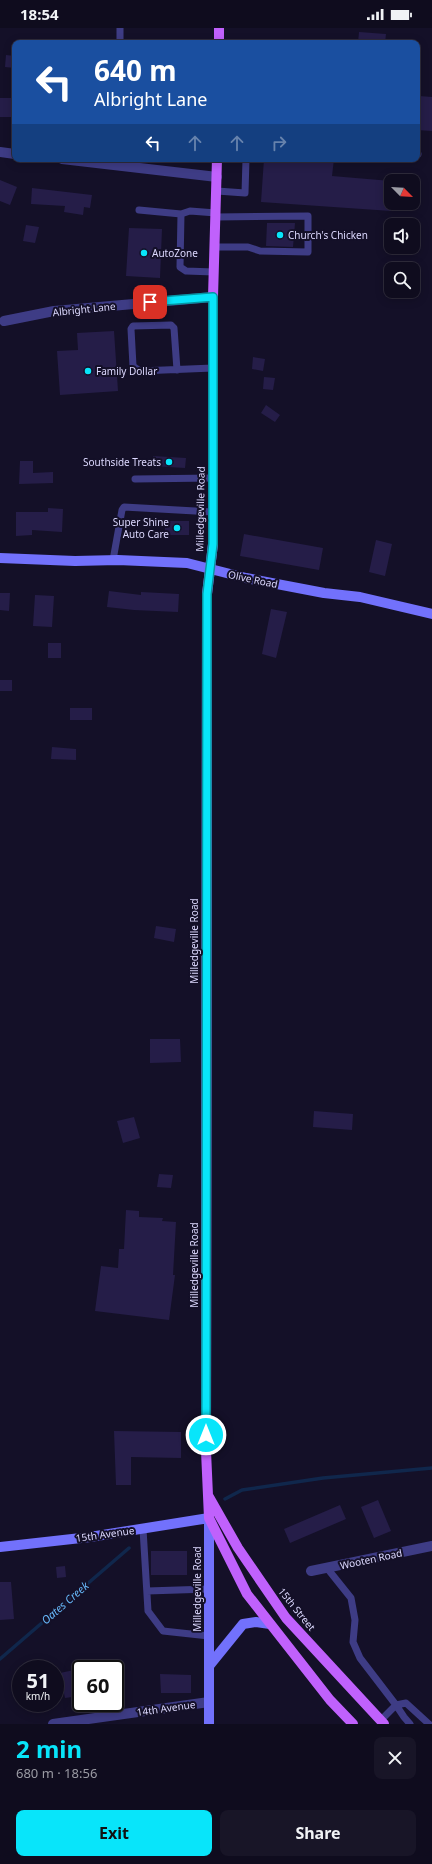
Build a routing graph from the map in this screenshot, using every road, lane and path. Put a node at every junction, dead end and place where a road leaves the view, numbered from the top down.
1 (120, 28) edge
2 (219, 28) edge
3 (120, 40) edge
4 (219, 40) edge
5 (0, 152) edge
6 (12, 154) edge
7 (104, 162) edge
8 (217, 162) edge
9 (246, 162) edge
10 (217, 177) junction
11 (217, 191) junction
12 (139, 210) dead end
13 (181, 214) junction
14 (216, 215) junction
15 (215, 247) junction
16 (214, 272) junction
17 (213, 297) junction
18 (4, 322) dead end
19 (213, 368) junction
20 (177, 370) junction
21 (213, 478) junction
22 (135, 479) dead end
23 (213, 512) junction
24 (0, 558) edge
25 (113, 560) junction
26 (210, 570) junction
27 (432, 614) edge
28 (208, 1495) junction
29 (209, 1518) junction
30 (143, 1529) junction
31 (432, 1546) edge
32 (0, 1547) edge
33 (328, 1568) junction
34 (311, 1571) dead end
35 (209, 1589) junction
36 (147, 1591) junction
37 (270, 1624) junction
38 (209, 1636) junction
39 (209, 1666) junction
40 (209, 1702) junction
41 (396, 1705) junction
42 (382, 1722) edge
43 (53, 1724) edge
44 (209, 1724) edge
45 (353, 1724) edge
46 (410, 1724) edge
47 (428, 1724) edge

1 - 3 lane
2 - 4 main road
5 - 6 street
7 - 10 street
8 - 10 main road, Milledgeville Road
9 - 11 lane
10 - 11 main road, Milledgeville Road
11 - 14 main road, Milledgeville Road
12 - 13 lane
13 - 14 lane
13 - 16 lane
14 - 15 main road, Milledgeville Road
14 - 15 lane
15 - 16 main road, Milledgeville Road
16 - 17 main road, Milledgeville Road
17 - 18 street, Albright Lane
17 - 19 main road, Milledgeville Road
19 - 20 lane
19 - 21 main road, Milledgeville Road
20 - 20 lane
21 - 22 lane
21 - 23 main road, Milledgeville Road
23 - 25 lane
23 - 26 main road, Milledgeville Road
24 - 25 street, Olive Road
25 - 26 street, Olive Road
26 - 27 street, Olive Road
26 - 28 main road, Milledgeville Road
28 - 29 main road, Milledgeville Road
28 - 42 main road, 15th Street
29 - 30 street, 15th Avenue
29 - 35 street, Milledgeville Road
29 - 37 main road
30 - 32 street, 15th Avenue
30 - 36 lane
31 - 33 street, Wooten Road
33 - 34 street, Wooten Road
33 - 41 lane
35 - 36 lane
35 - 38 street, Milledgeville Road
36 - 38 lane
37 - 39 street
37 - 45 main road
38 - 39 street, Milledgeville Road
39 - 40 street, Milledgeville Road
40 - 43 street, 14th Avenue
40 - 44 street, Milledgeville Road
41 - 42 lane
41 - 46 lane
41 - 47 lane

